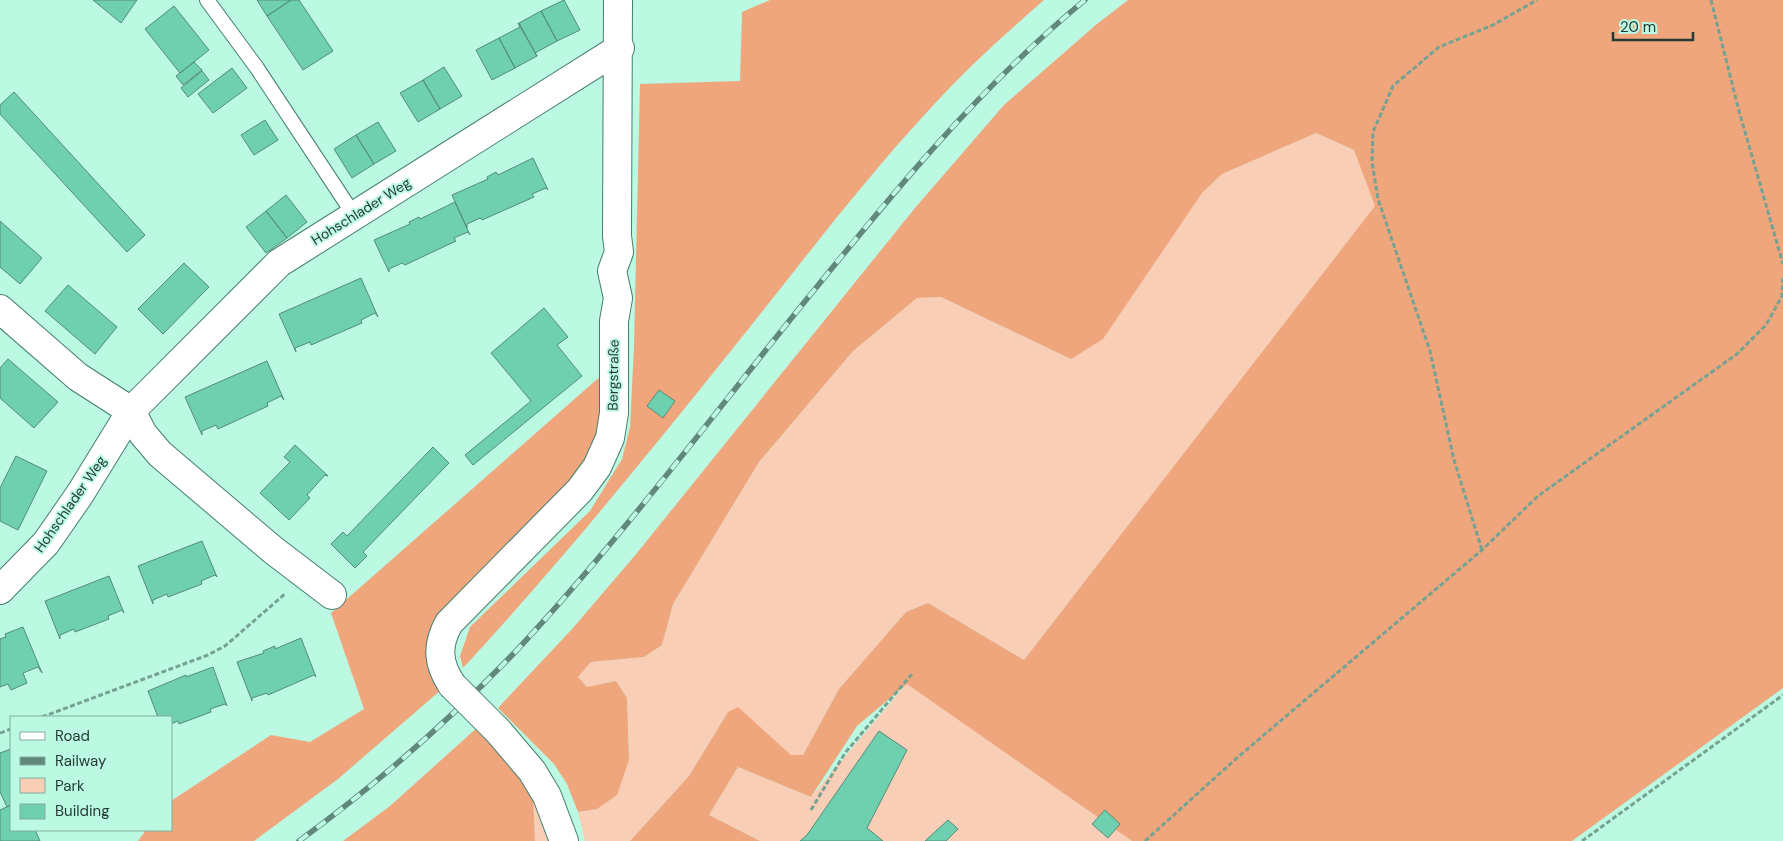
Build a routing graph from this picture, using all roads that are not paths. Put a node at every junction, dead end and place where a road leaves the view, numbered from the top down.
1 (206, 0) edge
2 (618, 0) edge
3 (620, 48) junction
4 (354, 215) junction
5 (0, 309) edge
6 (131, 412) junction
7 (0, 590) edge
8 (332, 595) dead end
9 (564, 841) edge

1 - 4 lane
2 - 3 street, Bergstraße
3 - 4 street, Hohschlader Weg
3 - 9 street, Bergstraße, bridge
4 - 6 street, Hohschlader Weg
5 - 6 street
6 - 7 street, Hohschlader Weg
6 - 8 street

